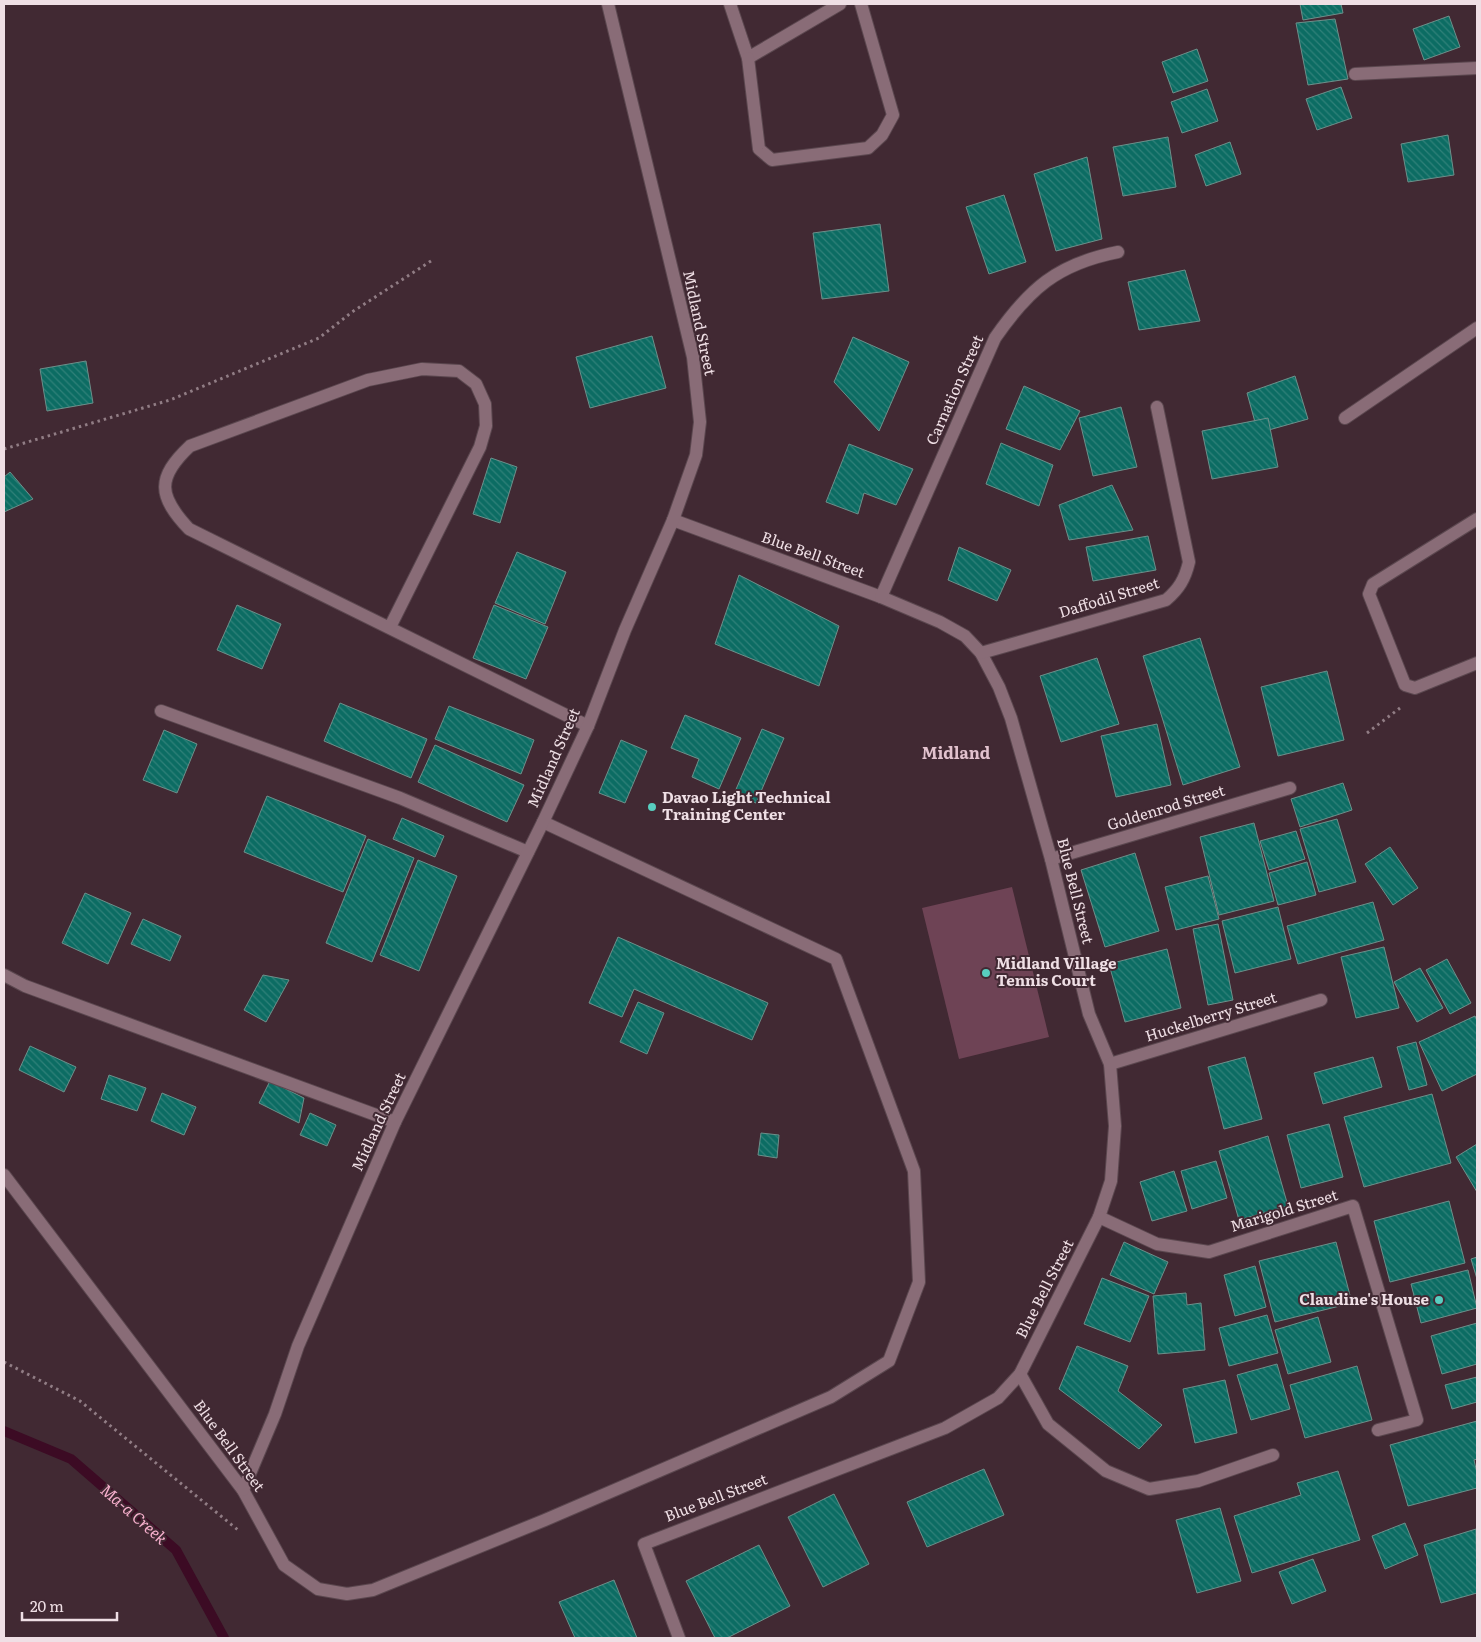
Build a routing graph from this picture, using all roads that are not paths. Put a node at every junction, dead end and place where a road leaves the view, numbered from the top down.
1 (608, 4) edge
2 (730, 4) edge
3 (840, 4) edge
4 (861, 4) edge
5 (748, 58) junction
6 (1477, 68) edge
7 (1355, 74) dead end
8 (1118, 252) dead end
9 (1477, 328) edge
10 (1158, 407) dead end
11 (1345, 418) dead end
12 (1477, 519) edge
13 (673, 520) junction
14 (881, 597) junction
15 (390, 627) junction
16 (981, 653) junction
17 (1477, 663) edge
18 (161, 711) dead end
19 (588, 726) junction
20 (1290, 788) dead end
21 (543, 822) junction
22 (528, 852) junction
23 (1051, 859) junction
24 (4, 976) edge
25 (1321, 1000) dead end
26 (1110, 1064) junction
27 (395, 1122) junction
28 (4, 1175) edge
29 (1100, 1216) junction
30 (1020, 1374) junction
31 (1378, 1430) dead end
32 (1273, 1455) dead end
33 (243, 1490) junction
34 (679, 1638) edge

1 - 13 street, Midland Street
2 - 5 street
3 - 5 street
4 - 5 street
6 - 7 street
8 - 14 street, Carnation Street
9 - 11 street
10 - 16 street, Daffodil Street
12 - 17 street
13 - 14 street, Blue Bell Street
13 - 19 street, Midland Street
14 - 16 street, Blue Bell Street
15 - 15 street
15 - 19 street
16 - 23 street, Blue Bell Street
18 - 22 street
19 - 21 street, Midland Street
20 - 23 street, Goldenrod Street
21 - 22 street, Midland Street
21 - 33 street, Blue Bell Street
22 - 27 street, Midland Street
23 - 26 street, Blue Bell Street
24 - 27 street
25 - 26 street, Huckelberry Street
26 - 29 street, Blue Bell Street
27 - 33 street, Midland Street
28 - 33 street, Blue Bell Street
29 - 30 street, Blue Bell Street
29 - 31 street, Marigold Street
30 - 32 street
30 - 34 street, Blue Bell Street

